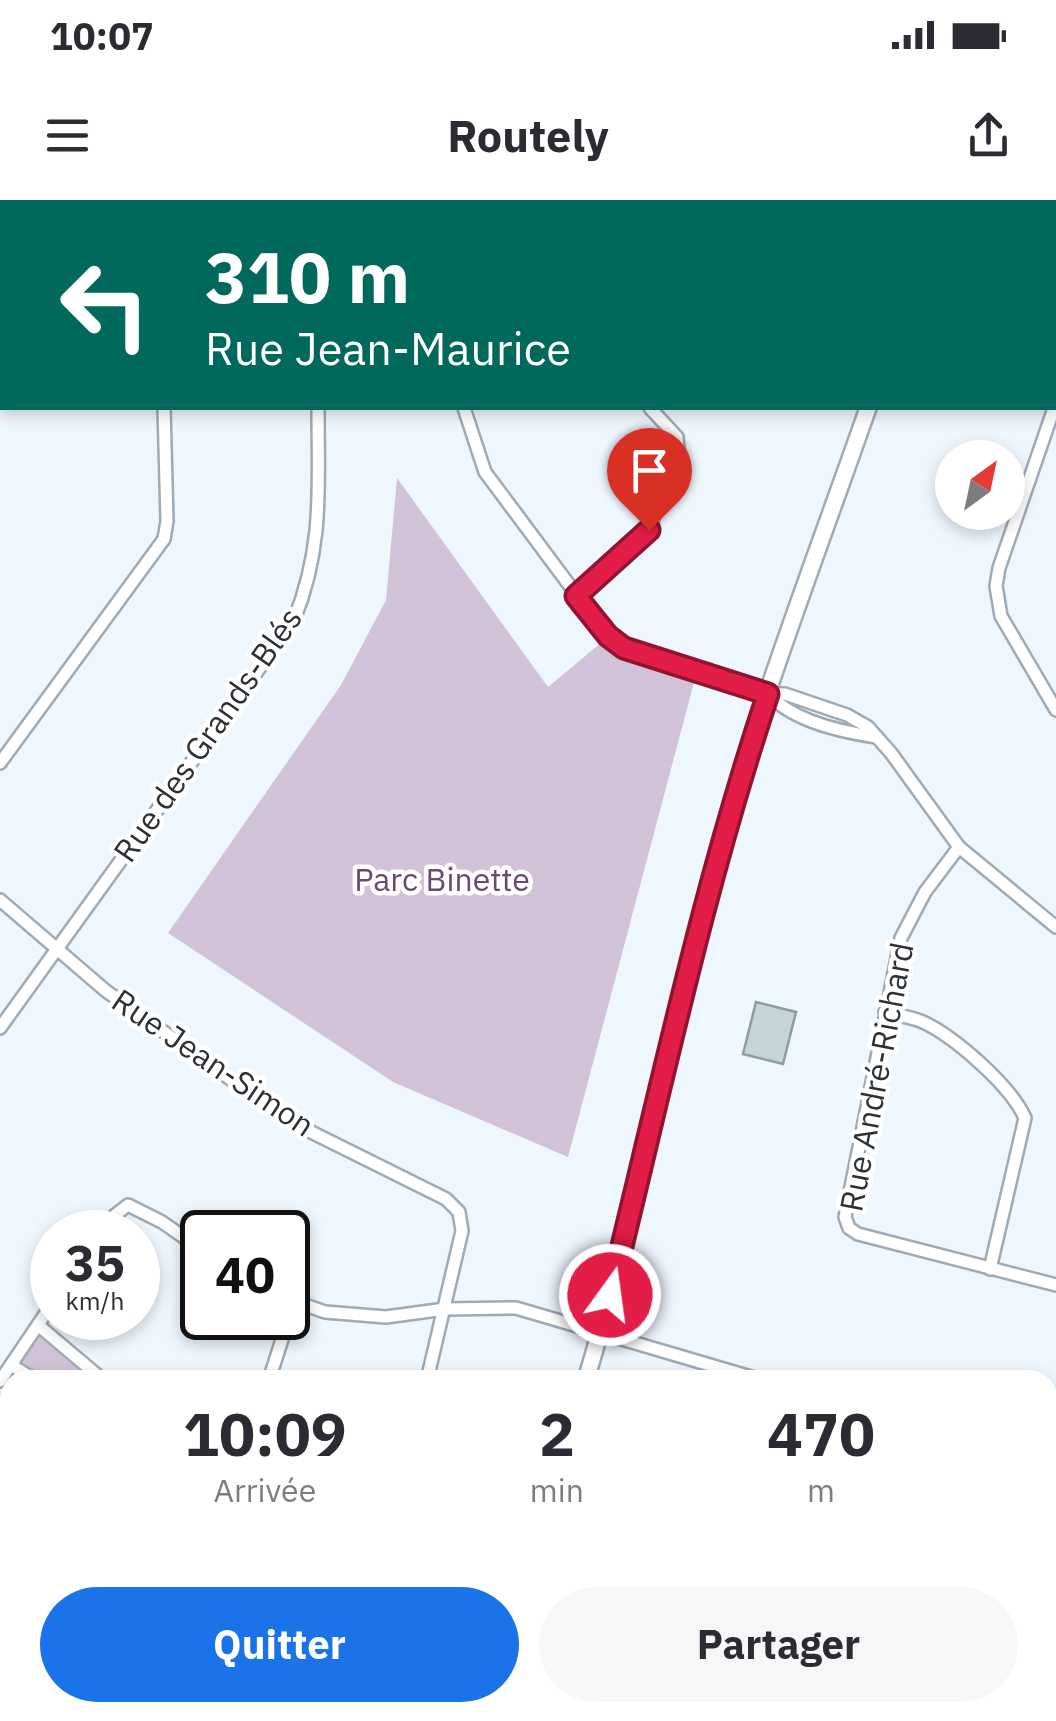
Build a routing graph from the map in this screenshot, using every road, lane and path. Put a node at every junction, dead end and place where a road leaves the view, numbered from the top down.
1 (164, 410) edge
2 (318, 410) edge
3 (465, 410) edge
4 (652, 410) edge
5 (867, 410) edge
6 (1053, 410) edge
7 (576, 596) junction
8 (768, 694) junction
9 (1056, 710) edge
10 (0, 763) edge
11 (959, 847) junction
12 (0, 900) edge
13 (1056, 927) edge
14 (56, 948) junction
15 (885, 1012) junction
16 (0, 1028) edge
17 (990, 1269) junction
18 (1056, 1285) edge
19 (310, 1307) edge
20 (445, 1309) junction
21 (601, 1331) junction
22 (30, 1337) edge
23 (55, 1340) edge
24 (280, 1340) edge
25 (10, 1365) junction
26 (7, 1370) edge
27 (19, 1370) edge
28 (91, 1370) edge
29 (272, 1370) edge
30 (429, 1370) edge
31 (589, 1370) edge
32 (718, 1370) edge

1 - 10 street
2 - 14 street, Rue des Grands-Blés
3 - 7 street
4 - 7 street
5 - 8 street
6 - 9 street
7 - 8 street
8 - 11 street
8 - 21 street
11 - 13 street
11 - 15 street, Rue André-Richard
12 - 14 street, Rue Jean-Simon
14 - 16 street, Rue des Grands-Blés
14 - 20 street, Rue Jean-Simon
15 - 17 street
15 - 17 street, Rue André-Richard
17 - 18 street, Rue André-Richard
19 - 20 street
20 - 21 street
20 - 30 street, Rue Jean-Simon
21 - 31 street
21 - 32 street
22 - 25 street
23 - 28 street
24 - 29 street
25 - 26 street
25 - 27 street

